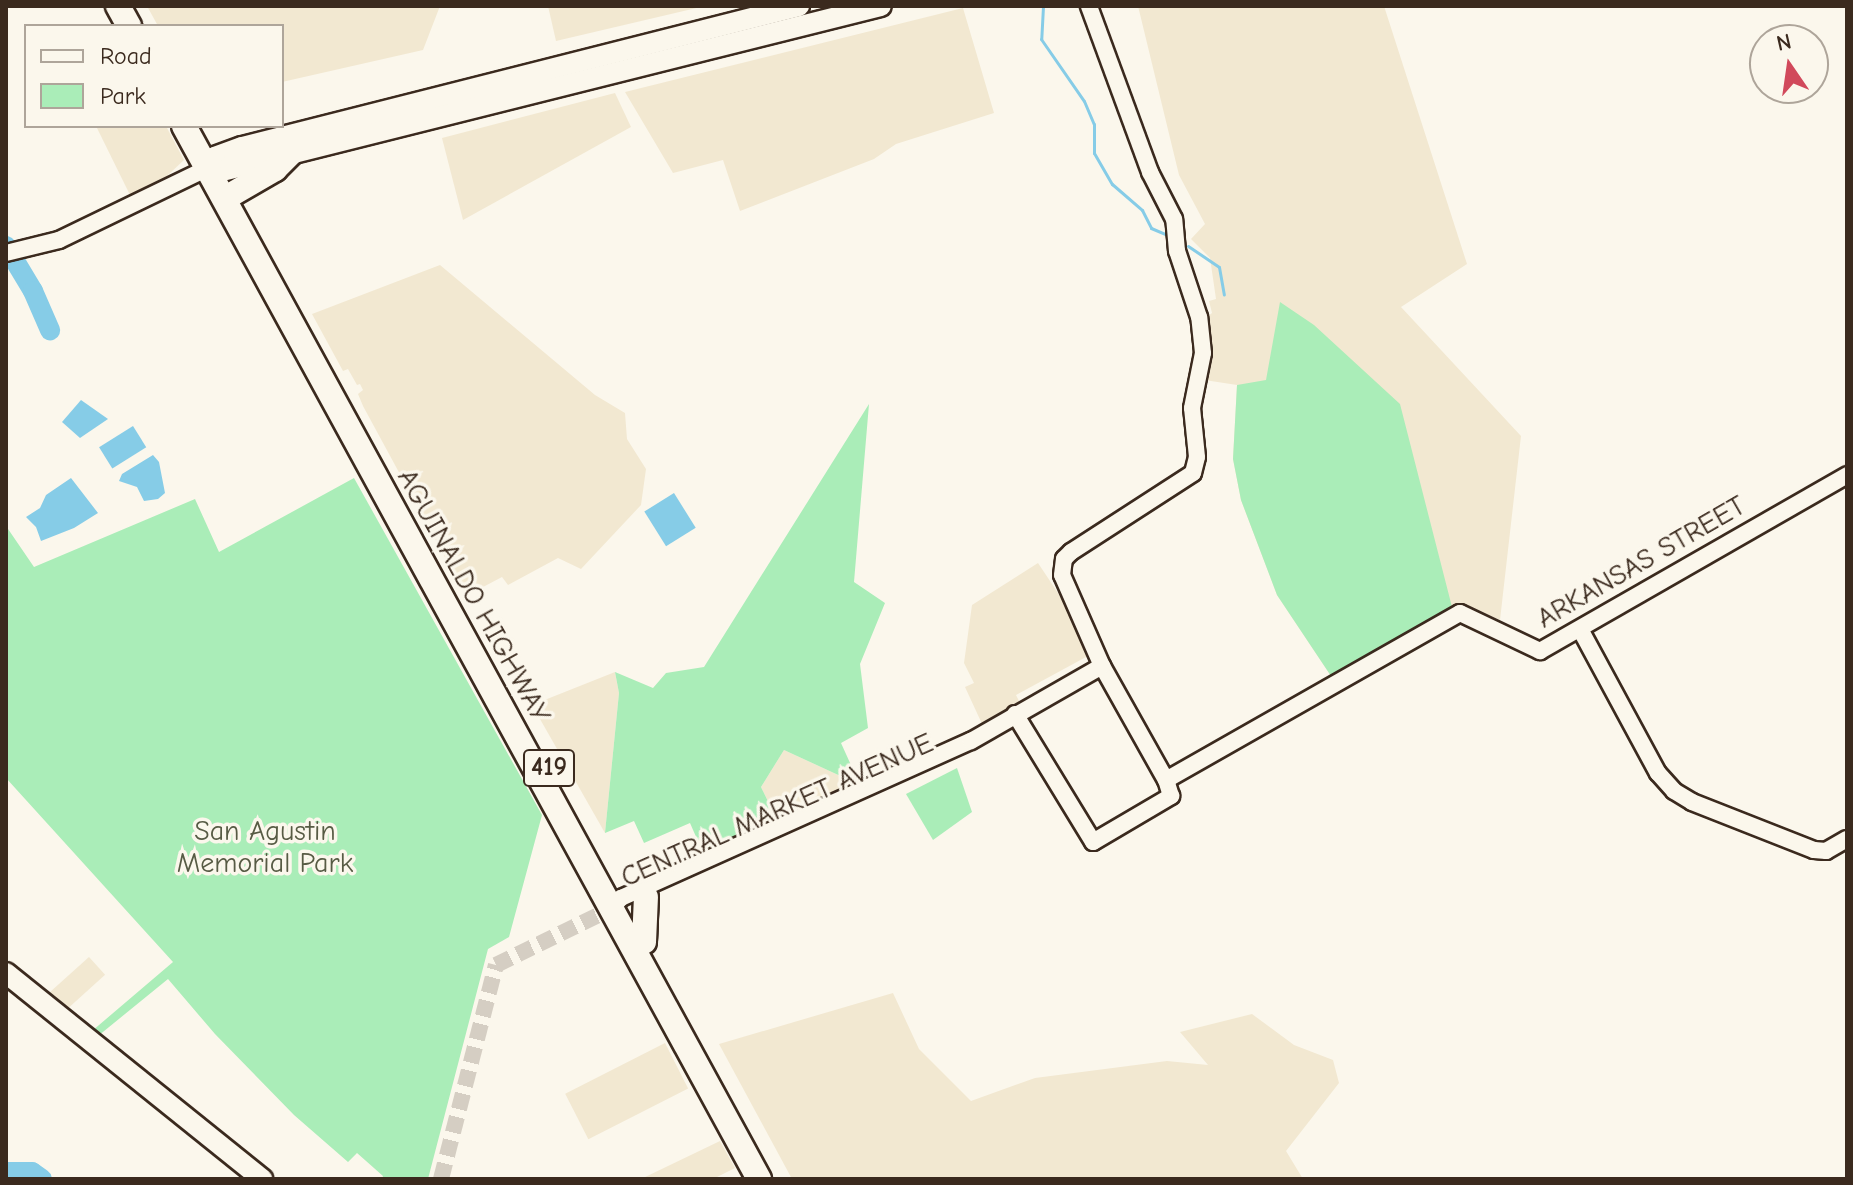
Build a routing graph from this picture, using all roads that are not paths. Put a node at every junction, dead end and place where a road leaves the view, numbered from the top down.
1 (118, 6) edge
2 (134, 6) edge
3 (799, 6) edge
4 (881, 6) edge
5 (1089, 6) edge
6 (128, 24) edge
7 (144, 24) edge
8 (186, 128) edge
9 (199, 128) edge
10 (291, 153) junction
11 (214, 166) junction
12 (234, 193) junction
13 (6, 253) edge
14 (1847, 475) edge
15 (1580, 629) junction
16 (1102, 666) junction
17 (1018, 718) junction
18 (1166, 780) junction
19 (1847, 839) edge
20 (626, 903) junction
21 (6, 973) edge
22 (262, 1179) edge
23 (759, 1179) edge
24 (772, 1179) edge

1 - 6 highway
2 - 7 highway
3 - 11 main road
4 - 10 main road
5 - 16 street
8 - 11 highway, AGUINALDO HIGHWAY / 419
9 - 11 highway, AGUINALDO HIGHWAY / 419
10 - 11 main road
10 - 12 highway
11 - 12 highway, AGUINALDO HIGHWAY / 419
11 - 13 street
11 - 20 highway, AGUINALDO HIGHWAY / 419
12 - 20 highway, AGUINALDO HIGHWAY / 419
14 - 15 street, ARKANSAS STREET
15 - 18 street, ARKANSAS STREET
15 - 19 street
16 - 17 street
16 - 18 street
17 - 18 street
17 - 20 street, CENTRAL MARKET AVENUE
17 - 20 street, CENTRAL MARKET AVENUE
20 - 23 highway, AGUINALDO HIGHWAY / 419
20 - 24 highway
21 - 22 main road

